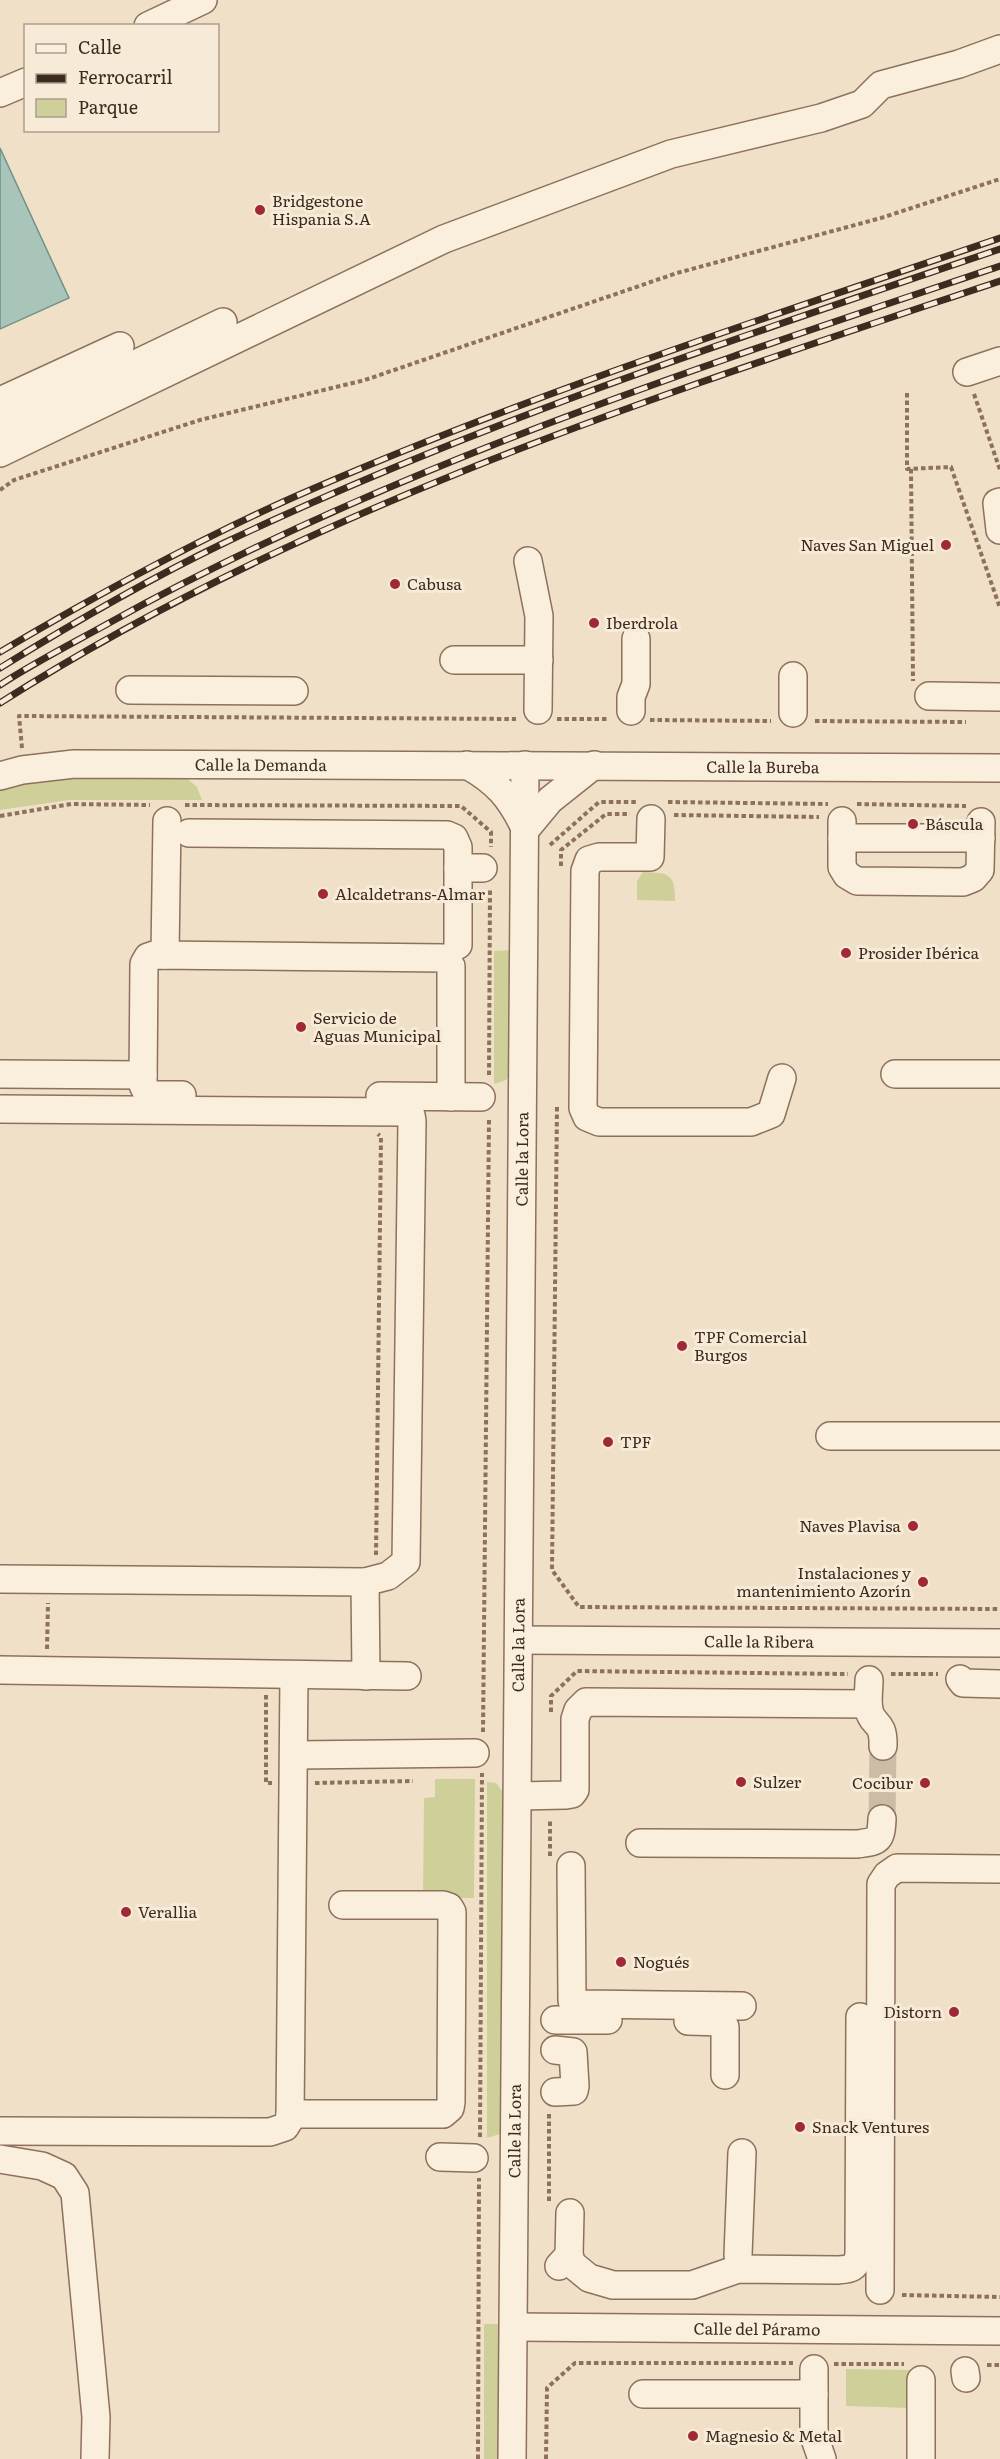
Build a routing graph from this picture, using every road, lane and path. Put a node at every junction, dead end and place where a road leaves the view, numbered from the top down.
1 (203, 0) edge
2 (152, 24) edge
3 (1000, 49) edge
4 (24, 83) edge
5 (0, 93) edge
6 (1000, 179) edge
7 (223, 322) dead end
8 (1000, 361) edge
9 (967, 372) joint
10 (0, 386) edge
11 (907, 393) dead end
12 (0, 401) edge
13 (3, 439) edge
14 (911, 469) junction
15 (1000, 470) edge
16 (0, 490) edge
17 (1000, 502) edge
18 (1000, 530) edge
19 (528, 561) dead end
20 (1000, 608) edge
21 (636, 639) dead end
22 (454, 660) dead end
23 (539, 660) junction
24 (793, 676) dead end
25 (130, 690) dead end
26 (921, 692) joint
27 (294, 693) dead end
28 (1000, 697) edge
29 (538, 716) junction
30 (631, 717) junction
31 (793, 718) junction
32 (977, 722) dead end
33 (22, 757) dead end
34 (467, 765) junction
35 (525, 765) junction
36 (594, 765) junction
37 (1000, 768) edge
38 (0, 776) edge
39 (652, 810) junction
40 (0, 816) edge
41 (840, 817) junction
42 (188, 819) junction
43 (977, 822) junction
44 (525, 829) junction
45 (550, 844) dead end
46 (480, 867) junction
47 (561, 874) dead end
48 (458, 945) dead end
49 (165, 955) junction
50 (0, 1074) edge
51 (895, 1074) dead end
52 (1000, 1074) edge
53 (143, 1075) junction
54 (782, 1078) dead end
55 (451, 1097) junction
56 (486, 1097) junction
57 (557, 1099) dead end
58 (0, 1109) edge
59 (374, 1131) dead end
60 (830, 1436) dead end
61 (1000, 1436) edge
62 (376, 1557) dead end
63 (0, 1579) edge
64 (48, 1579) junction
65 (366, 1582) junction
66 (1000, 1609) edge
67 (519, 1640) junction
68 (1000, 1643) edge
69 (0, 1670) edge
70 (47, 1671) junction
71 (294, 1675) junction
72 (366, 1676) junction
73 (407, 1676) dead end
74 (955, 1677) joint
75 (869, 1683) junction
76 (1000, 1684) edge
77 (256, 1692) dead end
78 (551, 1696) dead end
79 (883, 1746) tunnel mouth
80 (479, 1756) junction
81 (295, 1768) junction
82 (413, 1781) dead end
83 (518, 1796) junction
84 (882, 1819) tunnel mouth
85 (640, 1843) dead end
86 (571, 1866) dead end
87 (1000, 1869) edge
88 (343, 1905) dead end
89 (742, 2006) dead end
90 (860, 2017) dead end
91 (555, 2020) dead end
92 (555, 2050) dead end
93 (725, 2076) dead end
94 (555, 2092) dead end
95 (290, 2114) junction
96 (0, 2131) edge
97 (742, 2153) dead end
98 (440, 2157) dead end
99 (478, 2158) junction
100 (0, 2159) edge
101 (570, 2213) dead end
102 (732, 2270) junction
103 (880, 2290) dead end
104 (514, 2327) junction
105 (1000, 2331) edge
106 (921, 2380) dead end
107 (643, 2394) dead end
108 (95, 2459) edge
109 (478, 2459) edge
110 (512, 2459) edge
111 (822, 2459) edge
112 (921, 2459) edge

1 - 2 street
3 - 13 street
4 - 5 street
6 - 16 path
7 - 13 street
8 - 9 street
9 - 15 path
10 - 12 street
11 - 14 path
14 - 20 path
14 - 26 path
17 - 18 street
19 - 23 street
21 - 30 street
22 - 23 street
23 - 29 street
24 - 31 street
25 - 27 street
26 - 28 street
29 - 30 path
29 - 33 path
30 - 31 path
31 - 32 path
34 - 35 street, Calle la Demanda
34 - 38 street, Calle la Demanda
34 - 44 street, Calle la Lora
35 - 36 street, Calle la Bureba
35 - 44 street, Calle la Lora
36 - 37 street, Calle la Bureba
36 - 44 street
39 - 41 path
39 - 41 path
39 - 45 path
39 - 47 path
39 - 54 street
40 - 42 path
41 - 43 street
41 - 43 path
41 - 43 street
42 - 46 street
42 - 46 path
42 - 49 street
44 - 67 street, Calle la Lora
46 - 48 street
46 - 56 path
49 - 53 street
49 - 55 street
50 - 53 street
51 - 52 street
53 - 55 street
55 - 56 street
56 - 80 path
57 - 66 path
58 - 65 street
59 - 62 path
60 - 61 street
63 - 64 street
64 - 65 street
64 - 70 path
65 - 72 street
67 - 68 street, Calle la Ribera
67 - 83 street, Calle la Lora
69 - 70 street
70 - 71 street
71 - 72 street
71 - 81 street
72 - 73 street
74 - 75 path
74 - 76 street
75 - 78 path
75 - 79 street
75 - 83 street
77 - 81 path
80 - 81 street
80 - 99 path
81 - 82 path
81 - 95 street
83 - 104 street, Calle la Lora
84 - 85 street
86 - 89 street
87 - 103 street
88 - 95 street
90 - 102 street
91 - 93 street
92 - 94 street
95 - 96 street
97 - 102 street
98 - 99 street
99 - 109 path
100 - 108 street
101 - 102 street
104 - 105 street, Calle del Páramo
104 - 110 street, Calle la Lora
106 - 112 street
107 - 111 street

